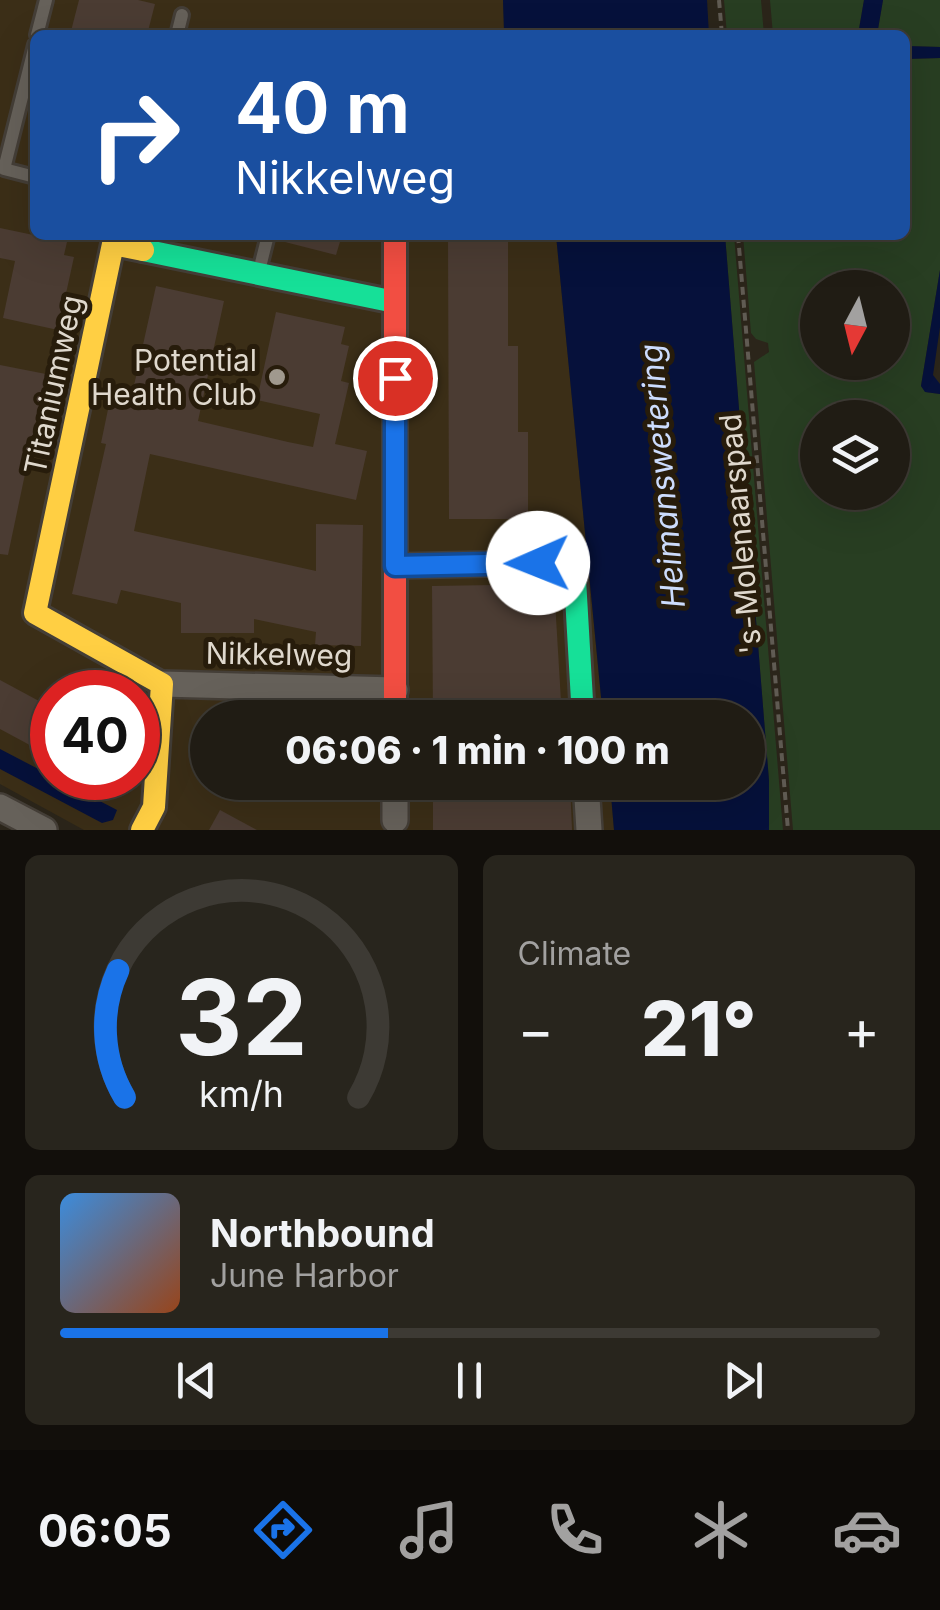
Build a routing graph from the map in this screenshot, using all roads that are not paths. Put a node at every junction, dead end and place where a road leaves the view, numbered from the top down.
1 (46, 0) edge
2 (182, 15) dead end
3 (39, 30) edge
4 (178, 30) edge
5 (30, 65) edge
6 (30, 176) edge
7 (267, 240) edge
8 (394, 240) edge
9 (126, 241) edge
10 (258, 274) junction
11 (395, 302) junction
12 (395, 566) junction
13 (162, 684) junction
14 (395, 690) junction
15 (395, 700) edge
16 (582, 700) edge
17 (395, 800) edge
18 (587, 800) edge
19 (0, 807) edge
20 (395, 820) dead end
21 (44, 830) edge
22 (142, 830) edge
23 (589, 830) edge

1 - 3 lane
2 - 4 lane
5 - 6 lane
7 - 10 lane
8 - 11 street, Nikkelweg
9 - 10 street, Titaniumweg
9 - 13 street, Titaniumweg
10 - 11 street, Titaniumweg
11 - 12 street, Nikkelweg
12 - 14 street, Nikkelweg
12 - 16 street
13 - 14 street, Nikkelweg
13 - 22 street
14 - 15 street, Nikkelweg
17 - 20 street
18 - 23 street
19 - 21 street

